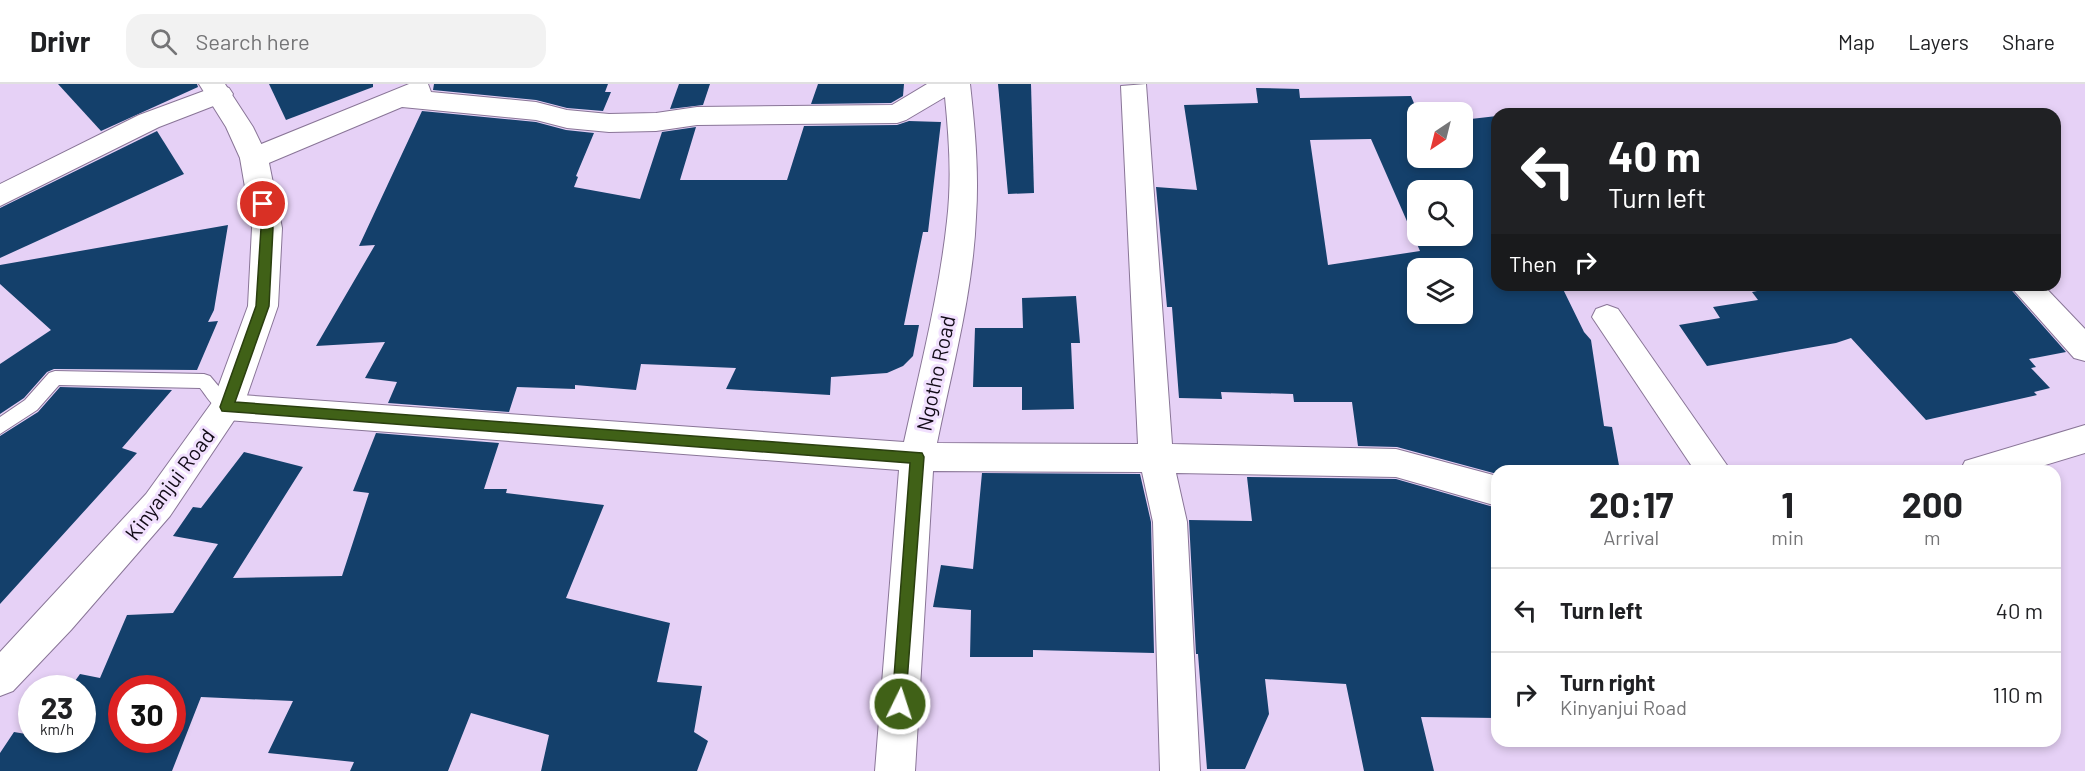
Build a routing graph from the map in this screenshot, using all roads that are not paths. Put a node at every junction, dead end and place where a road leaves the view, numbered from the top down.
1 (435, 84) edge
2 (946, 84) edge
3 (957, 84) edge
4 (1135, 85) edge
5 (216, 89) edge
6 (398, 98) junction
7 (254, 158) junction
8 (0, 196) edge
9 (2030, 291) edge
10 (1607, 316) dead end
11 (2085, 349) edge
12 (227, 407) junction
13 (0, 428) edge
14 (2085, 439) edge
15 (918, 457) junction
16 (1156, 458) junction
17 (1710, 465) edge
18 (1997, 465) edge
19 (1491, 489) edge
20 (0, 678) edge
21 (895, 771) edge
22 (1180, 771) edge

1 - 6 street
2 - 6 street
3 - 15 street, Ngotho Road
4 - 16 street
5 - 7 street, Kinyanjui Road
5 - 8 street
6 - 7 street
7 - 12 street, Kinyanjui Road
9 - 11 street
10 - 17 street
12 - 13 lane
12 - 15 street
12 - 20 street, Kinyanjui Road
14 - 18 street
15 - 16 street
15 - 21 street, Ngotho Road
16 - 19 street
16 - 22 street

